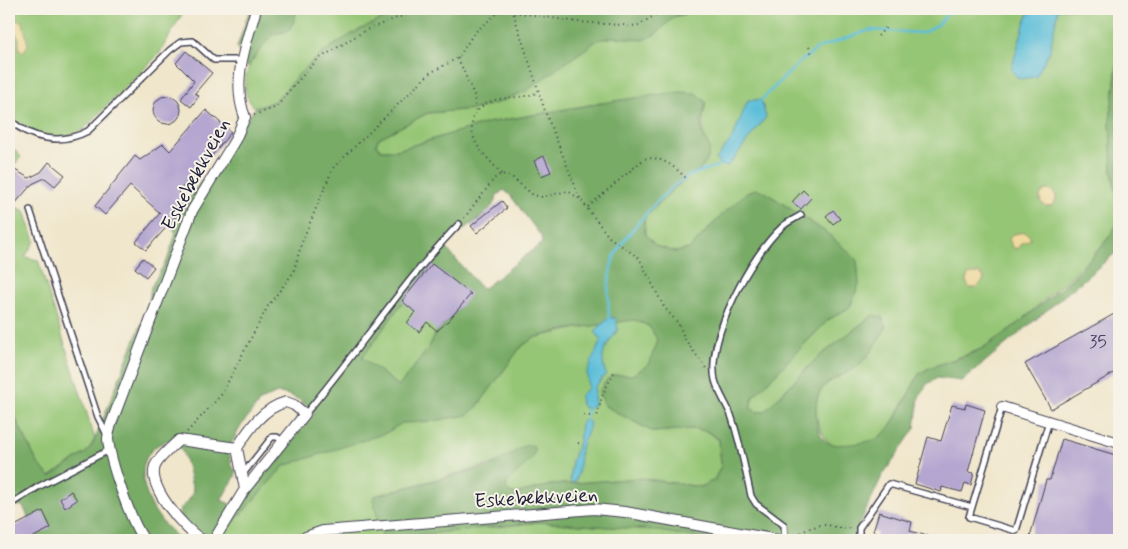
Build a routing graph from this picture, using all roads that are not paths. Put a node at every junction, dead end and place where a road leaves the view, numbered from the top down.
1 (256, 9) edge
2 (241, 60) junction
3 (9, 119) edge
4 (30, 210) dead end
5 (801, 215) dead end
6 (460, 224) road end
7 (1002, 407) joint
8 (305, 414) junction
9 (1049, 421) junction
10 (108, 437) junction
11 (284, 442) junction
12 (1119, 443) edge
13 (237, 448) junction
14 (110, 450) junction
15 (242, 477) junction
16 (245, 489) junction
17 (9, 505) edge
18 (972, 507) junction
19 (144, 540) edge
20 (202, 540) edge
21 (214, 540) edge
22 (296, 540) edge
23 (778, 540) edge
24 (787, 540) edge
25 (859, 540) edge

1 - 2 street, Eskebekkveien
2 - 3 lane
2 - 10 street, Eskebekkveien
4 - 10 lane, Eskebekkveien
5 - 24 lane
6 - 8 lane
7 - 9 street
7 - 18 lane
8 - 11 street
8 - 13 street
9 - 12 street
9 - 18 lane
10 - 14 street, Eskebekkveien
11 - 15 lane
11 - 16 street
13 - 15 street
13 - 20 street
14 - 17 lane
14 - 19 street, Eskebekkveien
15 - 16 street
16 - 21 street
18 - 25 lane
22 - 23 street, Eskebekkveien

